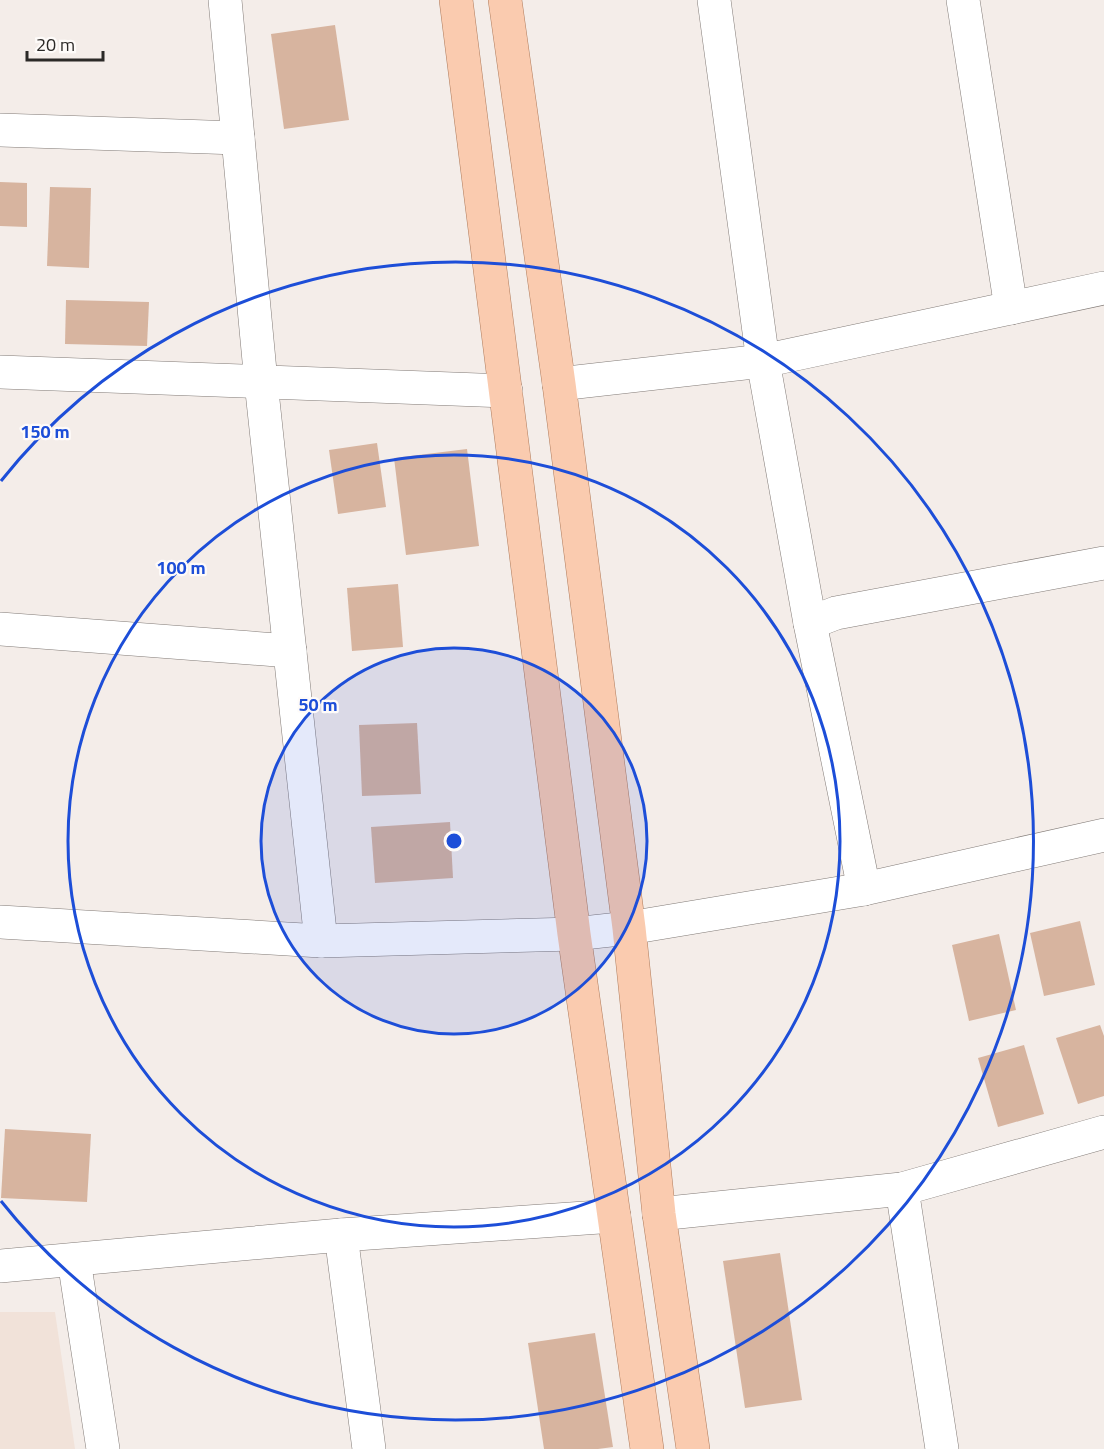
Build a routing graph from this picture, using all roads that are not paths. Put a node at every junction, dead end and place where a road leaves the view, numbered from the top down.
1 (225, 0) edge
2 (456, 0) edge
3 (505, 0) edge
4 (714, 0) edge
5 (963, 0) edge
6 (0, 130) edge
7 (238, 138) junction
8 (1104, 288) edge
9 (1011, 308) junction
10 (763, 361) junction
11 (0, 372) edge
12 (261, 382) junction
13 (559, 384) junction
14 (506, 391) junction
15 (1104, 563) edge
16 (810, 623) junction
17 (0, 629) edge
18 (290, 651) junction
19 (1104, 835) edge
20 (864, 889) junction
21 (0, 922) edge
22 (628, 928) junction
23 (574, 934) junction
24 (321, 941) junction
25 (1104, 1132) edge
26 (902, 1189) junction
27 (659, 1214) junction
28 (614, 1216) junction
29 (341, 1235) junction
30 (74, 1260) junction
31 (0, 1266) edge
32 (103, 1449) edge
33 (369, 1449) edge
34 (647, 1449) edge
35 (693, 1449) edge
36 (942, 1449) edge

1 - 7 street
2 - 14 main road
3 - 13 main road
4 - 10 street
5 - 9 street
6 - 7 street
7 - 12 street
8 - 9 street
9 - 10 street
10 - 13 street
10 - 16 street
11 - 12 street
12 - 14 street
12 - 18 street
13 - 22 main road
14 - 23 main road
15 - 16 street
16 - 20 street
17 - 18 street
18 - 24 street
19 - 20 street
20 - 22 street
21 - 24 street
22 - 23 street
22 - 27 main road
23 - 24 street
23 - 28 main road
25 - 26 street
26 - 27 street
26 - 36 street
27 - 35 main road
28 - 29 street
28 - 34 main road
29 - 30 street
29 - 33 street
30 - 31 street
30 - 32 street

